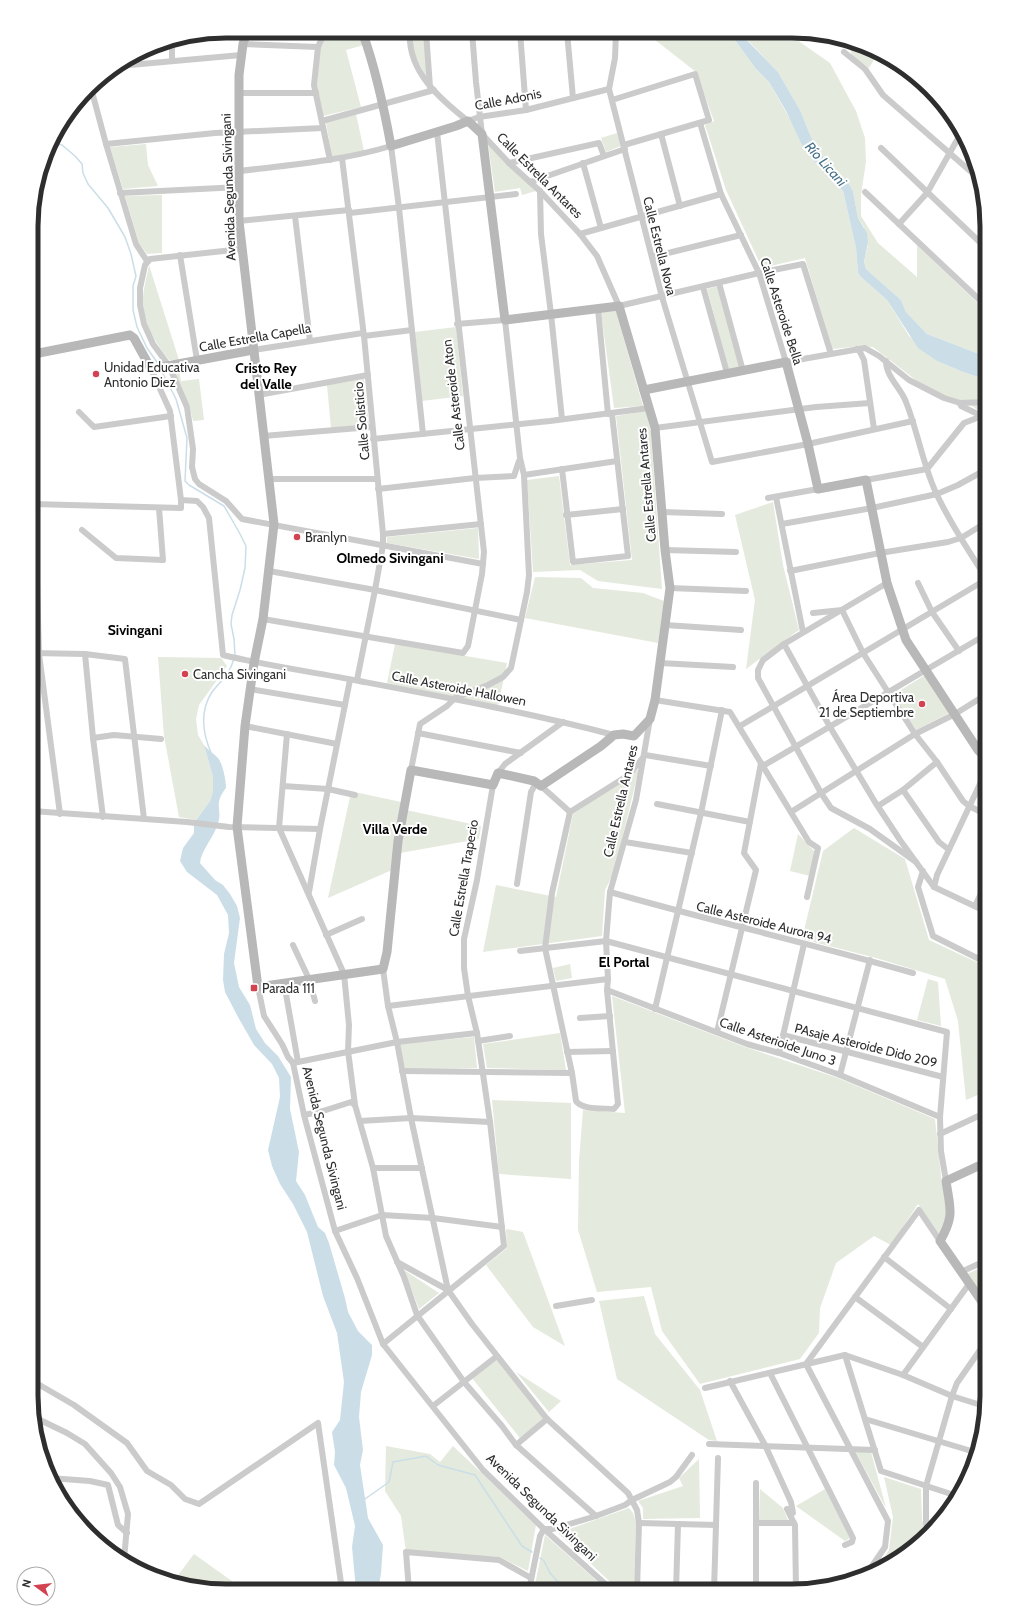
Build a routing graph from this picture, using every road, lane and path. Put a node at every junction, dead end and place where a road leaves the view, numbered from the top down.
1 (245, 38) edge
2 (322, 38) edge
3 (364, 38) edge
4 (409, 38) edge
5 (427, 38) edge
6 (472, 38) edge
7 (520, 38) edge
8 (568, 38) edge
9 (616, 38) edge
10 (243, 44) junction
11 (172, 46) edge
12 (318, 47) junction
13 (844, 52) dead end
14 (241, 55) junction
15 (172, 62) junction
16 (129, 65) edge
17 (432, 89) junction
18 (609, 89) junction
19 (238, 93) junction
20 (316, 93) junction
21 (92, 94) edge
22 (573, 98) junction
23 (612, 100) junction
24 (383, 104) junction
25 (526, 110) junction
26 (479, 117) junction
27 (322, 121) junction
28 (468, 121) junction
29 (700, 123) junction
30 (323, 128) junction
31 (239, 132) junction
32 (437, 132) junction
33 (482, 134) junction
34 (661, 134) junction
35 (958, 138) edge
36 (106, 144) junction
37 (391, 146) junction
38 (624, 147) junction
39 (880, 148) dead end
40 (950, 153) junction
41 (604, 156) junction
42 (342, 158) junction
43 (330, 160) junction
44 (509, 163) junction
45 (583, 163) junction
46 (240, 171) junction
47 (972, 173) edge
48 (530, 182) junction
49 (240, 187) junction
50 (540, 191) junction
51 (865, 192) dead end
52 (120, 193) junction
53 (927, 193) junction
54 (516, 194) dead end
55 (721, 194) junction
56 (490, 196) junction
57 (445, 202) junction
58 (680, 206) junction
59 (399, 208) junction
60 (349, 212) junction
61 (295, 216) junction
62 (642, 217) junction
63 (239, 221) junction
64 (899, 224) junction
65 (601, 228) junction
66 (580, 234) junction
67 (741, 235) junction
68 (980, 242) edge
69 (242, 249) junction
70 (180, 255) junction
71 (652, 257) junction
72 (147, 261) junction
73 (759, 273) junction
74 (719, 283) junction
75 (703, 287) junction
76 (662, 297) junction
77 (980, 299) edge
78 (619, 306) junction
79 (598, 309) junction
80 (551, 314) junction
81 (505, 320) junction
82 (457, 324) junction
83 (412, 330) junction
84 (364, 335) junction
85 (310, 341) junction
86 (857, 349) junction
87 (253, 350) junction
88 (38, 353) edge
89 (831, 354) junction
90 (197, 360) junction
91 (786, 362) junction
92 (886, 362) junction
93 (166, 366) junction
94 (151, 369) junction
95 (743, 370) junction
96 (727, 373) junction
97 (368, 375) junction
98 (687, 381) junction
99 (644, 390) junction
100 (258, 395) junction
101 (960, 402) junction
102 (980, 402) edge
103 (870, 403) junction
104 (649, 408) junction
105 (798, 410) junction
106 (79, 412) dead end
107 (610, 414) junction
108 (980, 415) edge
109 (171, 416) junction
110 (980, 417) edge
111 (562, 419) junction
112 (913, 421) junction
113 (700, 422) junction
114 (517, 424) junction
115 (372, 427) junction
116 (655, 428) junction
117 (470, 429) junction
118 (874, 429) junction
119 (423, 434) junction
120 (263, 436) junction
121 (373, 438) junction
122 (808, 444) junction
123 (520, 458) junction
124 (617, 461) junction
125 (562, 469) junction
126 (927, 469) junction
127 (980, 472) edge
128 (524, 474) junction
129 (475, 478) junction
130 (268, 479) junction
131 (377, 479) junction
132 (866, 480) junction
133 (378, 489) junction
134 (818, 489) junction
135 (936, 494) junction
136 (776, 497) junction
137 (768, 498) dead end
138 (181, 500) junction
139 (38, 504) edge
140 (159, 508) junction
141 (872, 508) junction
142 (623, 509) junction
143 (662, 512) junction
144 (722, 514) dead end
145 (566, 515) junction
146 (274, 524) junction
147 (481, 524) junction
148 (782, 524) junction
149 (980, 526) edge
150 (82, 530) dead end
151 (383, 534) junction
152 (961, 538) junction
153 (383, 545) junction
154 (665, 550) junction
155 (736, 552) dead end
156 (880, 554) junction
157 (483, 564) junction
158 (980, 568) edge
159 (269, 571) junction
160 (790, 571) junction
161 (887, 583) junction
162 (980, 583) edge
163 (918, 584) dead end
164 (670, 588) junction
165 (375, 590) junction
166 (746, 591) dead end
167 (475, 609) junction
168 (842, 610) junction
169 (932, 612) junction
170 (813, 613) dead end
171 (262, 619) junction
172 (521, 620) junction
173 (665, 625) junction
174 (903, 629) junction
175 (38, 630) edge
176 (741, 630) dead end
177 (803, 632) junction
178 (366, 635) junction
179 (980, 638) edge
180 (784, 644) junction
181 (959, 651) junction
182 (863, 653) junction
183 (39, 654) junction
184 (86, 654) junction
185 (254, 663) junction
186 (660, 663) junction
187 (733, 667) dead end
188 (926, 670) junction
189 (354, 680) junction
190 (808, 685) junction
191 (250, 689) junction
192 (888, 692) junction
193 (980, 698) edge
194 (453, 700) junction
195 (655, 700) junction
196 (345, 705) junction
197 (772, 706) junction
198 (722, 710) junction
199 (954, 714) junction
200 (650, 719) junction
201 (563, 722) junction
202 (245, 726) junction
203 (740, 726) junction
204 (830, 727) junction
205 (418, 733) junction
206 (286, 734) junction
207 (915, 734) junction
208 (614, 735) junction
209 (135, 736) junction
210 (93, 738) junction
211 (160, 739) dead end
212 (337, 744) junction
213 (796, 747) junction
214 (980, 752) edge
215 (520, 753) junction
216 (645, 754) junction
217 (937, 762) junction
218 (762, 765) junction
219 (711, 766) junction
220 (411, 770) junction
221 (857, 772) junction
222 (498, 773) junction
223 (980, 783) edge
224 (493, 784) junction
225 (539, 784) junction
226 (283, 786) junction
227 (328, 789) junction
228 (903, 790) junction
229 (821, 793) junction
230 (355, 795) dead end
231 (657, 804) dead end
232 (878, 806) junction
233 (969, 806) junction
234 (38, 812) edge
235 (570, 812) junction
236 (791, 812) junction
237 (980, 812) edge
238 (702, 813) junction
239 (60, 814) junction
240 (103, 817) junction
241 (144, 819) junction
242 (750, 822) junction
243 (237, 827) junction
244 (280, 828) junction
245 (320, 829) junction
246 (625, 842) junction
247 (948, 849) junction
248 (692, 853) junction
249 (916, 862) junction
250 (923, 871) junction
251 (517, 884) dead end
252 (934, 887) junction
253 (610, 892) junction
254 (308, 893) junction
255 (807, 897) dead end
256 (980, 897) edge
257 (976, 906) junction
258 (980, 908) edge
259 (678, 912) junction
260 (362, 919) dead end
261 (742, 928) junction
262 (326, 935) junction
263 (606, 941) junction
264 (804, 944) junction
265 (293, 945) dead end
266 (545, 948) junction
267 (520, 951) dead end
268 (668, 957) junction
269 (870, 960) junction
270 (980, 960) edge
271 (383, 969) junction
272 (913, 973) dead end
273 (344, 974) junction
274 (731, 974) junction
275 (309, 979) junction
276 (608, 979) junction
277 (284, 983) junction
278 (554, 985) junction
279 (258, 987) junction
280 (607, 990) junction
281 (794, 990) junction
282 (468, 996) junction
283 (316, 1002) dead end
284 (388, 1006) junction
285 (858, 1007) junction
286 (655, 1009) junction
287 (610, 1016) junction
288 (580, 1018) dead end
289 (717, 1032) junction
290 (477, 1033) junction
291 (783, 1035) junction
292 (510, 1036) dead end
293 (478, 1041) junction
294 (397, 1042) junction
295 (613, 1050) junction
296 (348, 1052) junction
297 (567, 1052) junction
298 (846, 1052) junction
299 (779, 1053) junction
300 (296, 1062) junction
301 (402, 1071) junction
302 (483, 1071) junction
303 (572, 1073) junction
304 (840, 1075) junction
305 (943, 1076) junction
306 (356, 1105) junction
307 (304, 1115) junction
308 (980, 1115) edge
309 (940, 1117) junction
310 (411, 1118) junction
311 (360, 1121) junction
312 (490, 1122) junction
313 (940, 1134) junction
314 (980, 1165) edge
315 (373, 1168) junction
316 (422, 1168) junction
317 (946, 1181) junction
318 (382, 1215) junction
319 (433, 1218) junction
320 (502, 1227) junction
321 (336, 1231) junction
322 (940, 1241) junction
323 (884, 1257) junction
324 (397, 1262) junction
325 (980, 1263) edge
326 (961, 1272) junction
327 (969, 1284) junction
328 (448, 1290) junction
329 (855, 1297) junction
330 (980, 1299) edge
331 (592, 1300) dead end
332 (556, 1306) dead end
333 (951, 1310) junction
334 (417, 1315) junction
335 (383, 1344) junction
336 (923, 1347) junction
337 (980, 1350) edge
338 (845, 1354) junction
339 (497, 1356) junction
340 (806, 1364) junction
341 (770, 1373) junction
342 (903, 1375) junction
343 (730, 1381) junction
344 (464, 1382) junction
345 (38, 1384) edge
346 (705, 1388) dead end
347 (952, 1396) junction
348 (980, 1405) edge
349 (433, 1406) junction
350 (547, 1419) junction
351 (865, 1419) junction
352 (40, 1420) edge
353 (939, 1441) junction
354 (709, 1444) dead end
355 (516, 1445) junction
356 (765, 1445) junction
357 (808, 1448) junction
358 (852, 1449) junction
359 (875, 1450) junction
360 (972, 1451) edge
361 (692, 1455) dead end
362 (718, 1458) dead end
363 (57, 1479) edge
364 (756, 1484) dead end
365 (926, 1486) junction
366 (952, 1494) edge
367 (632, 1500) junction
368 (787, 1509) dead end
369 (793, 1513) dead end
370 (596, 1516) junction
371 (640, 1523) junction
372 (756, 1523) junction
373 (794, 1523) junction
374 (678, 1524) junction
375 (716, 1525) junction
376 (927, 1526) edge
377 (544, 1529) junction
378 (127, 1533) junction
379 (845, 1545) dead end
380 (125, 1554) edge
381 (872, 1566) edge
382 (531, 1578) junction
383 (341, 1584) edge
384 (409, 1584) edge
385 (530, 1584) edge
386 (605, 1584) edge
387 (637, 1584) edge
388 (676, 1584) edge
389 (714, 1584) edge
390 (756, 1584) edge
391 (796, 1584) edge

1 - 10 street, Avenida Segunda Sivingani
2 - 12 street
3 - 24 street
4 - 17 street, Calle Estrella Antares
5 - 17 street
6 - 26 street
7 - 25 street
8 - 22 street
9 - 18 street, Calle Estrella Nova
10 - 12 street
10 - 14 street, Avenida Segunda Sivingani
11 - 15 street
12 - 20 street
13 - 40 street
14 - 15 street
14 - 19 street, Avenida Segunda Sivingani
15 - 16 street
17 - 24 street
17 - 28 street, Calle Estrella Antares
18 - 22 street, Calle Adonis
18 - 23 street, Calle Estrella Nova
19 - 20 street
19 - 31 street, Avenida Segunda Sivingani
20 - 27 street
21 - 36 street
22 - 25 street, Calle Adonis
23 - 29 street
23 - 38 street, Calle Estrella Nova
24 - 27 street
24 - 37 street
25 - 26 street, Calle Adonis
26 - 28 street, Calle Adonis
26 - 33 street
27 - 30 street
28 - 32 street, Calle Adonis
28 - 33 street, Calle Estrella Antares
29 - 34 street
29 - 55 street, Calle Asteroide Bella
30 - 31 street
30 - 43 street
31 - 36 street
31 - 46 street, Avenida Segunda Sivingani
32 - 37 street, Calle Adonis
32 - 57 street, Calle Asteroide Aton
33 - 44 street, Calle Estrella Antares
33 - 56 street
34 - 38 street
34 - 58 street
35 - 40 street
36 - 52 street
37 - 42 street
37 - 59 street
38 - 41 street
38 - 62 street, Calle Estrella Nova
39 - 53 street
40 - 47 street
40 - 53 street
41 - 44 street
41 - 45 street
42 - 43 street
42 - 60 street, Calle Solisticio
43 - 46 street
44 - 48 street, Calle Estrella Antares
45 - 48 street
45 - 65 street
46 - 49 street, Avenida Segunda Sivingani
48 - 50 street, Calle Estrella Antares
49 - 52 street
49 - 63 street, Avenida Segunda Sivingani
50 - 66 street, Calle Estrella Antares
50 - 80 street
51 - 64 street
52 - 72 street
53 - 64 street
53 - 68 street
54 - 56 street
55 - 58 street
55 - 67 street, Calle Asteroide Bella
56 - 57 street
56 - 81 street
57 - 59 street
57 - 82 street, Calle Asteroide Aton
58 - 62 street
59 - 60 street
59 - 83 street
60 - 61 street
60 - 84 street, Calle Solisticio
61 - 63 street
61 - 85 street
62 - 65 street
62 - 71 street, Calle Estrella Nova
63 - 69 street, Avenida Segunda Sivingani
64 - 77 street
65 - 66 street
66 - 78 street, Calle Estrella Antares
67 - 71 street
67 - 73 street, Calle Asteroide Bella
69 - 70 street
69 - 87 street, Avenida Segunda Sivingani
70 - 72 street
70 - 90 street
71 - 76 street, Calle Estrella Nova
72 - 93 street
73 - 74 street
73 - 89 street
73 - 91 street, Calle Asteroide Bella
74 - 75 street
74 - 95 street
75 - 76 street
75 - 96 street
76 - 78 street
76 - 98 street, Calle Estrella Nova
78 - 79 street
78 - 99 street, Calle Estrella Antares
79 - 80 street
79 - 107 street
80 - 81 street
80 - 111 street
81 - 82 street
81 - 114 street
82 - 117 street, Calle Asteroide Aton
83 - 84 street, Calle Estrella Capella
83 - 119 street
84 - 85 street, Calle Estrella Capella
84 - 97 street, Calle Solisticio
85 - 87 street, Calle Estrella Capella
86 - 89 street
86 - 92 street
86 - 103 street
87 - 90 street, Calle Estrella Capella
87 - 100 street, Avenida Segunda Sivingani
88 - 94 street
89 - 91 street
90 - 93 street, Calle Estrella Capella
91 - 95 street
91 - 105 street, Calle Asteroide Bella
92 - 101 street
92 - 112 street
93 - 94 street, Calle Estrella Capella
93 - 146 street
94 - 109 street
95 - 96 street
96 - 98 street
97 - 100 street
97 - 115 street, Calle Solisticio
98 - 99 street
98 - 113 street, Calle Estrella Nova
99 - 104 street, Calle Estrella Antares
100 - 120 street, Avenida Segunda Sivingani
101 - 102 street
101 - 108 street
103 - 105 street
103 - 118 street
104 - 107 street
104 - 116 street, Calle Estrella Antares
105 - 113 street
105 - 122 street, Calle Asteroide Bella
106 - 109 street
107 - 111 street
107 - 124 street
109 - 138 street
110 - 126 street
111 - 114 street
112 - 118 street
112 - 126 street
113 - 116 street
113 - 122 street, Calle Estrella Nova
114 - 117 street
114 - 123 street
115 - 120 street
115 - 121 street, Calle Solisticio
116 - 143 street, Calle Estrella Antares
117 - 119 street
117 - 129 street, Calle Asteroide Aton
118 - 122 street
119 - 121 street
120 - 130 street, Avenida Segunda Sivingani
121 - 131 street, Calle Solisticio
122 - 134 street, Calle Asteroide Bella
123 - 128 street
123 - 129 street
124 - 125 street
124 - 142 street
125 - 128 street
125 - 145 street
126 - 132 street
126 - 135 street
127 - 135 street
128 - 172 street
129 - 133 street
129 - 147 street, Calle Asteroide Aton
130 - 131 street
130 - 146 street, Avenida Segunda Sivingani
131 - 133 street, Calle Solisticio
132 - 134 street
132 - 141 street
133 - 151 street, Calle Solisticio
134 - 136 street
135 - 141 street
135 - 152 street
136 - 137 street
136 - 148 street
138 - 140 street
138 - 185 street, Calle Asteroide Hallowen
139 - 140 street
140 - 150 street
141 - 148 street
141 - 156 street
142 - 145 street
142 - 145 street
143 - 144 street
143 - 154 street, Calle Estrella Antares
146 - 153 street
146 - 159 street, Avenida Segunda Sivingani
147 - 151 street
147 - 157 street, Calle Asteroide Aton
148 - 160 street
149 - 152 street
151 - 153 street, Calle Solisticio
152 - 156 street
152 - 158 street
153 - 157 street
153 - 165 street, Calle Solisticio
154 - 155 street
154 - 164 street, Calle Estrella Antares
156 - 160 street
156 - 161 street
157 - 167 street, Calle Asteroide Aton
159 - 165 street
159 - 171 street, Avenida Segunda Sivingani
160 - 177 street
161 - 168 street
161 - 174 street
162 - 169 street
163 - 169 street
164 - 166 street
164 - 173 street, Calle Estrella Antares
165 - 167 street
165 - 178 street, Calle Solisticio
167 - 172 street
167 - 178 street, Calle Asteroide Aton
168 - 170 street
168 - 177 street
168 - 182 street
169 - 174 street
169 - 181 street
171 - 178 street
171 - 185 street, Avenida Segunda Sivingani
172 - 194 street
173 - 176 street
173 - 186 street, Calle Estrella Antares
174 - 182 street
174 - 188 street
175 - 183 street
177 - 180 street
178 - 189 street, Calle Solisticio
179 - 181 street
180 - 190 street
180 - 197 street
181 - 188 street
182 - 190 street
182 - 192 street
183 - 184 street
183 - 239 street
184 - 209 street
184 - 210 street
185 - 189 street, Calle Asteroide Hallowen
185 - 191 street, Avenida Segunda Sivingani
186 - 187 street
186 - 195 street, Calle Estrella Antares
188 - 192 street
188 - 199 street
189 - 194 street, Calle Asteroide Hallowen
189 - 196 street, Calle Solisticio
190 - 197 street
190 - 204 street
191 - 196 street
191 - 202 street, Avenida Segunda Sivingani
192 - 204 street
192 - 207 street
193 - 199 street
194 - 201 street, Calle Asteroide Hallowen
194 - 205 street
195 - 198 street
195 - 200 street, Calle Estrella Antares
196 - 212 street, Calle Solisticio
197 - 203 street
197 - 213 street
198 - 203 street
198 - 219 street
199 - 207 street
199 - 214 street
200 - 208 street, Calle Asteroide Hallowen
200 - 216 street, Calle Estrella Antares
201 - 208 street, Calle Asteroide Hallowen
201 - 215 street, Calle Estrella Trapecio
202 - 206 street
202 - 243 street, Avenida Segunda Sivingani
203 - 218 street
204 - 213 street
204 - 221 street
205 - 215 street
205 - 220 street
206 - 212 street
206 - 226 street
207 - 217 street
207 - 221 street
208 - 225 street
209 - 210 street
209 - 211 street
209 - 241 street
210 - 240 street
212 - 227 street, Calle Solisticio
213 - 218 street
213 - 229 street
215 - 222 street, Calle Estrella Trapecio
216 - 219 street
216 - 235 street
216 - 246 street, Calle Estrella Antares
217 - 228 street
217 - 233 street
218 - 236 street
218 - 242 street
219 - 238 street
220 - 224 street
220 - 271 street
221 - 229 street
221 - 232 street
222 - 224 street, Calle Estrella Trapecio
222 - 225 street
223 - 233 street
224 - 282 street, Calle Estrella Trapecio
225 - 235 street
225 - 251 street
226 - 227 street
226 - 244 street
227 - 230 street
227 - 245 street, Calle Solisticio
228 - 232 street
228 - 247 street
229 - 236 street
229 - 249 street
231 - 238 street
232 - 249 street
233 - 237 street
233 - 247 street
234 - 239 street
235 - 266 street
236 - 255 street
238 - 242 street
238 - 248 street
239 - 240 street
240 - 241 street
241 - 243 street
242 - 261 street
243 - 244 street
243 - 279 street, Avenida Segunda Sivingani
244 - 245 street
244 - 254 street
245 - 254 street, Calle Solisticio
246 - 248 street
246 - 253 street, Calle Estrella Antares
247 - 252 street
248 - 259 street
249 - 250 street
250 - 252 street
250 - 270 street
252 - 257 street
253 - 259 street, Calle Asteroide Aurora 94
253 - 263 street, Calle Estrella Antares
254 - 262 street
256 - 257 street
257 - 258 street
259 - 261 street, Calle Asteroide Aurora 94
259 - 268 street
260 - 262 street
261 - 264 street, Calle Asteroide Aurora 94
261 - 274 street
262 - 273 street
263 - 266 street
263 - 268 street
263 - 276 street, Calle Estrella Antares
264 - 269 street, Calle Asteroide Aurora 94
264 - 281 street
265 - 275 street
266 - 267 street
266 - 278 street
268 - 274 street
268 - 286 street
269 - 272 street, Calle Asteroide Aurora 94
269 - 285 street
271 - 273 street
271 - 284 street
273 - 275 street
273 - 296 street
274 - 281 street
274 - 289 street
275 - 277 street
275 - 283 street
276 - 278 street
276 - 280 street, Calle Estrella Antares
277 - 279 street
277 - 300 street
278 - 282 street
278 - 297 street
279 - 300 street, Avenida Segunda Sivingani
280 - 286 street, Calle Asterioide Juno 3
280 - 287 street, Calle Estrella Antares
281 - 285 street
281 - 291 street
282 - 284 street
282 - 290 street, Calle Estrella Trapecio
284 - 294 street
285 - 298 street
285 - 305 street
286 - 289 street, Calle Asterioide Juno 3
287 - 288 street
287 - 295 street, Calle Estrella Antares
289 - 299 street, Calle Asterioide Juno 3
290 - 293 street, Calle Estrella Trapecio
290 - 294 street
291 - 298 street, PAsaje Asteroide Dido 209
291 - 299 street
292 - 293 street
293 - 302 street, Calle Estrella Trapecio
294 - 296 street
294 - 301 street
295 - 297 street
295 - 303 street, Calle Estrella Antares
296 - 300 street
296 - 306 street
297 - 303 street
298 - 304 street
298 - 305 street, PAsaje Asteroide Dido 209
299 - 304 street, Calle Asterioide Juno 3
300 - 307 street, Avenida Segunda Sivingani
301 - 302 street
301 - 310 street
302 - 303 street
302 - 312 street, Calle Estrella Trapecio
304 - 309 street, Calle Asterioide Juno 3
305 - 309 street
306 - 307 street
306 - 311 street
307 - 321 street, Avenida Segunda Sivingani
308 - 313 street
309 - 313 street
310 - 311 street
310 - 312 street
310 - 316 street
311 - 315 street
312 - 320 street, Calle Estrella Trapecio
313 - 317 street
314 - 317 street
315 - 316 street
315 - 318 street
316 - 319 street
317 - 322 street
318 - 319 street
318 - 321 street
318 - 324 street
319 - 320 street
319 - 328 street
320 - 328 street, Calle Estrella Trapecio
321 - 335 street, Avenida Segunda Sivingani
322 - 323 street
322 - 326 street
323 - 329 street
323 - 333 street
324 - 328 street
324 - 334 street
325 - 326 street
326 - 327 street
327 - 330 street
327 - 333 street
328 - 334 street
328 - 339 street
329 - 336 street
329 - 340 street
331 - 332 street
333 - 336 street
334 - 335 street
334 - 344 street
335 - 349 street, Avenida Segunda Sivingani
336 - 342 street
337 - 347 street
338 - 340 street
338 - 342 street
338 - 351 street
339 - 344 street
339 - 350 street
340 - 341 street
340 - 358 street
341 - 343 street
341 - 357 street
342 - 347 street
343 - 346 street
343 - 356 street
344 - 349 street
344 - 355 street
345 - 383 street
347 - 348 street
347 - 353 street
349 - 377 street, Avenida Segunda Sivingani
350 - 355 street
350 - 367 street
351 - 353 street
351 - 359 street
352 - 378 street
353 - 360 street
353 - 365 street
354 - 356 street
355 - 370 street
356 - 357 street
356 - 369 street
357 - 358 street
357 - 379 street
358 - 359 street
358 - 381 street
359 - 365 street
361 - 367 street
362 - 375 street
363 - 378 street
364 - 372 street
365 - 366 street
365 - 376 street
367 - 370 street
367 - 371 street
368 - 373 street
370 - 377 street
371 - 374 street
371 - 387 street
372 - 373 street
372 - 390 street
373 - 391 street
374 - 375 street
374 - 388 street
375 - 389 street
377 - 382 street
377 - 386 street, Avenida Segunda Sivingani
378 - 380 street
382 - 384 street
382 - 385 street

